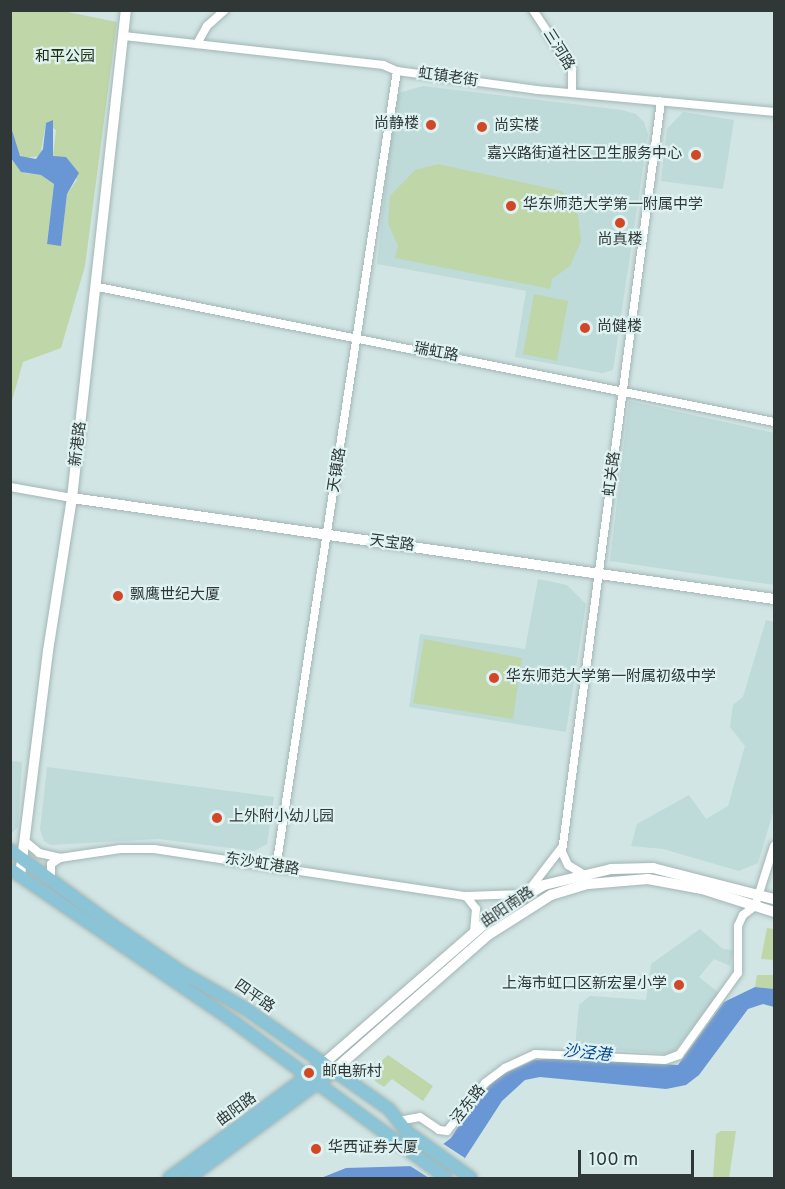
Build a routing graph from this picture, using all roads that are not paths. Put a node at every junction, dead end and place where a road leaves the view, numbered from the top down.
1 (126, 10) edge
2 (225, 10) edge
3 (533, 10) edge
4 (124, 36) junction
5 (197, 45) junction
6 (398, 71) junction
7 (572, 92) junction
8 (661, 101) junction
9 (774, 112) edge
10 (98, 287) junction
11 (359, 337) junction
12 (624, 390) junction
13 (774, 422) edge
14 (10, 487) edge
15 (72, 498) junction
16 (328, 535) junction
17 (600, 575) junction
18 (774, 599) edge
19 (26, 842) junction
20 (563, 846) junction
21 (774, 846) edge
22 (10, 850) edge
23 (60, 858) junction
24 (23, 860) junction
25 (276, 868) junction
26 (15, 873) edge
27 (583, 874) junction
28 (51, 880) junction
29 (525, 894) junction
30 (759, 895) junction
31 (465, 896) junction
32 (774, 899) edge
33 (755, 906) junction
34 (774, 912) edge
35 (474, 932) junction
36 (327, 1069) junction
37 (307, 1077) junction
38 (318, 1084) junction
39 (398, 1121) junction
40 (445, 1178) edge
41 (169, 1179) edge
42 (189, 1179) edge
43 (471, 1179) edge

1 - 4 street, 新港路
2 - 5 street
3 - 7 street, 三河路
4 - 5 street, 虹镇老街
4 - 10 street, 新港路
5 - 6 street, 虹镇老街
6 - 7 street, 虹镇老街
6 - 11 street, 天镇路
7 - 8 street, 虹镇老街
8 - 9 street, 虹镇老街
8 - 12 street, 虹关路
10 - 11 street, 瑞虹路
10 - 15 street, 新港路
11 - 12 street, 瑞虹路
11 - 16 street, 天镇路
12 - 13 street, 瑞虹路
12 - 17 street, 虹关路
14 - 15 street, 天宝路
15 - 16 street, 天宝路
15 - 19 street, 新港路
16 - 17 street, 天宝路
16 - 25 street, 天镇路
17 - 18 street, 天宝路
17 - 20 street, 虹关路
19 - 23 street, 东沙虹港路
19 - 24 street, 新港路
20 - 27 street
20 - 29 street
21 - 30 street
22 - 24 main road, 四平路
23 - 25 street, 东沙虹港路
23 - 28 street
24 - 26 street, 新港路
24 - 28 main road, 四平路
25 - 31 street, 东沙虹港路
26 - 37 main road
27 - 29 street, 曲阳南路
27 - 30 street, 曲阳南路
28 - 36 main road, 四平路
29 - 31 street, 东沙虹港路
29 - 35 street, 曲阳南路
30 - 32 street, 曲阳南路
30 - 33 street
31 - 35 street
33 - 34 street, 曲阳南路
33 - 36 street, 曲阳南路
33 - 39 street, 泾东路
35 - 36 street, 曲阳南路
36 - 37 main road, 曲阳路
36 - 38 main road, 曲阳路
36 - 39 main road, 四平路
37 - 38 main road
37 - 41 main road, 曲阳路
38 - 40 main road
38 - 42 main road, 曲阳路
39 - 43 main road, 四平路

